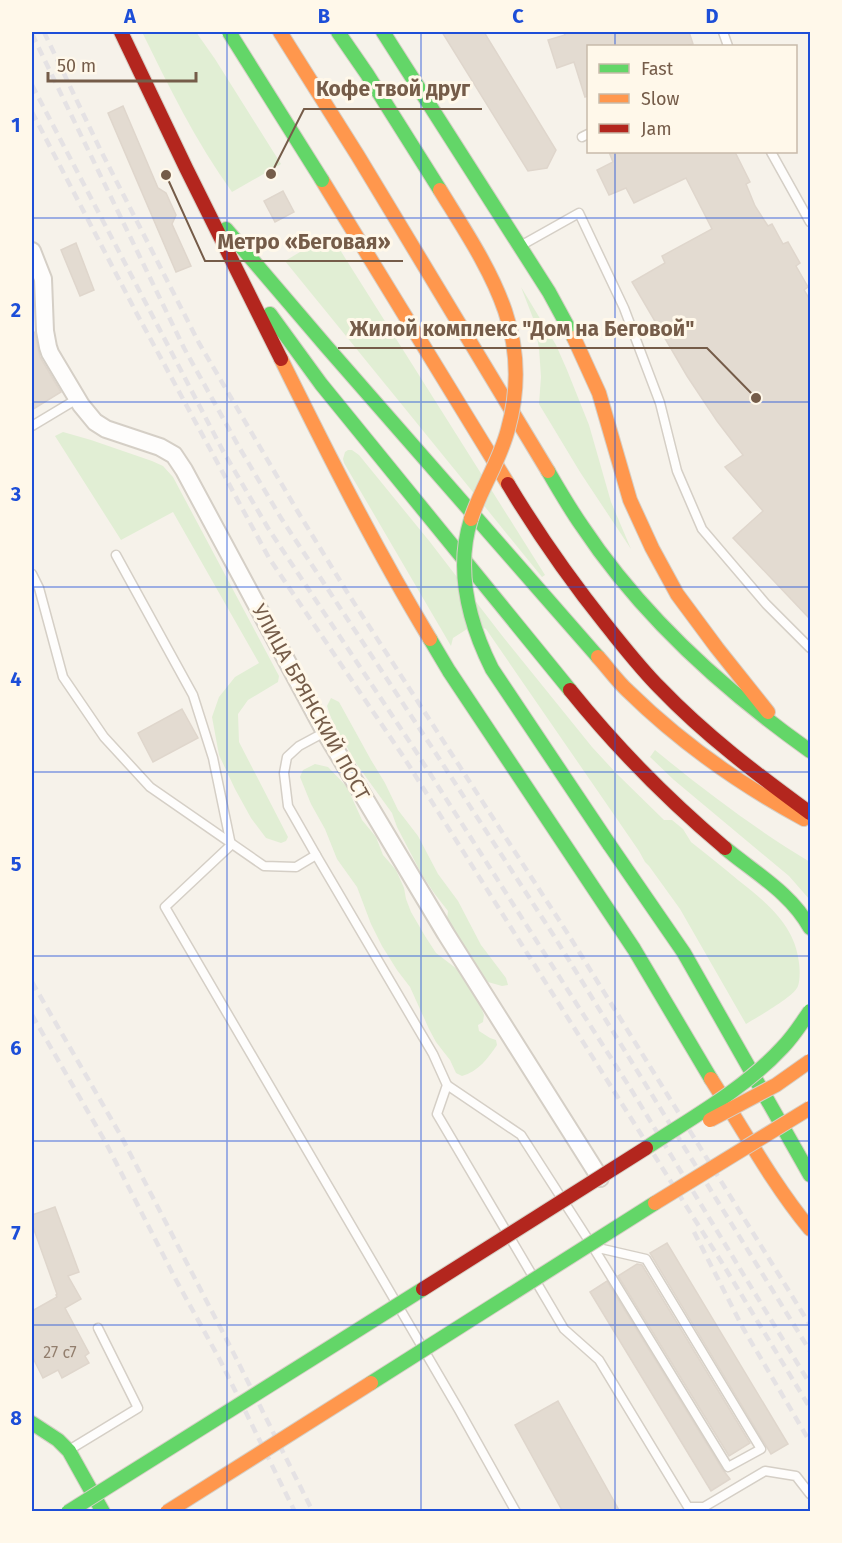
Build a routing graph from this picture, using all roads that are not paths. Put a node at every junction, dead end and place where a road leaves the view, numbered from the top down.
1 (121, 32) edge
2 (229, 32) edge
3 (280, 32) edge
4 (338, 32) edge
5 (383, 32) edge
6 (772, 153) edge
7 (186, 168) junction
8 (810, 222) edge
9 (213, 224) junction
10 (520, 246) junction
11 (32, 251) edge
12 (77, 399) junction
13 (32, 426) edge
14 (116, 555) dead end
15 (32, 574) edge
16 (810, 648) edge
17 (325, 732) junction
18 (786, 734) junction
19 (810, 751) edge
20 (810, 813) edge
21 (810, 822) edge
22 (231, 845) junction
23 (316, 855) junction
24 (810, 928) edge
25 (810, 1011) edge
26 (810, 1061) edge
27 (447, 1085) junction
28 (810, 1108) edge
29 (810, 1175) edge
30 (600, 1178) junction
31 (810, 1229) edge
32 (593, 1247) junction
33 (98, 1328) dead end
34 (32, 1424) edge
35 (69, 1451) junction
36 (810, 1494) edge
37 (68, 1512) edge
38 (103, 1512) edge
39 (167, 1512) edge
40 (516, 1512) edge

1 - 7 main road
2 - 20 main road, bridge
3 - 18 main road
4 - 29 main road, bridge
5 - 10 main road
6 - 8 lane
7 - 9 main road
7 - 21 main road
9 - 24 main road
9 - 31 main road
10 - 16 lane
10 - 18 main road
11 - 12 street, УЛИЦА БРЯНСКИЙ ПОСТ
12 - 13 lane
12 - 17 street, УЛИЦА БРЯНСКИЙ ПОСТ
14 - 22 lane
15 - 22 lane
17 - 23 lane
17 - 30 street, УЛИЦА БРЯНСКИЙ ПОСТ
18 - 19 main road
22 - 23 lane
22 - 40 lane
23 - 27 lane
25 - 30 main road, bridge
26 - 30 main road, bridge
27 - 32 lane
27 - 36 lane
28 - 39 main road, bridge
30 - 37 main road, bridge
32 - 32 lane
33 - 35 lane
34 - 35 main road
35 - 38 main road

